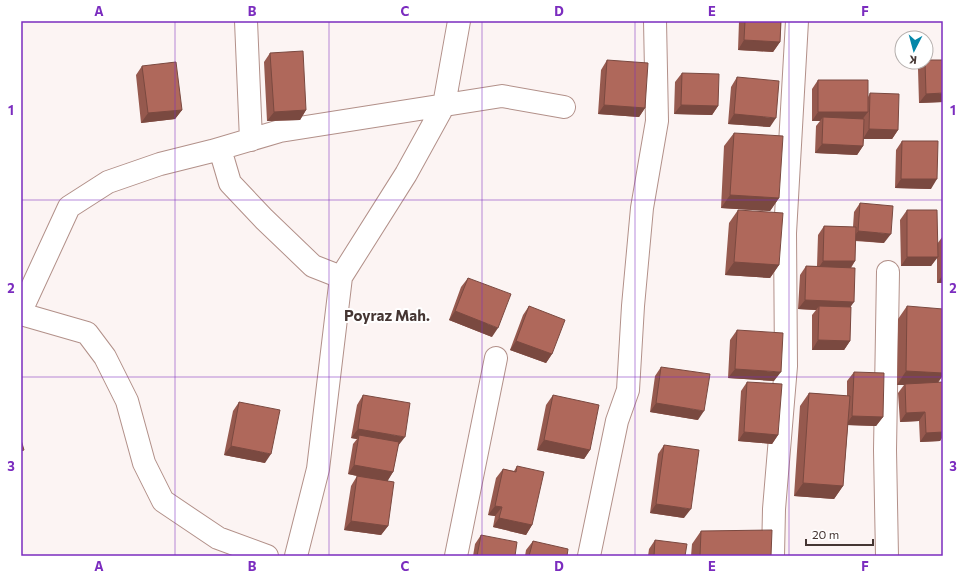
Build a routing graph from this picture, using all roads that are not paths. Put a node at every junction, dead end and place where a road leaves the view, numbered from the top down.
1 (246, 21) edge
2 (460, 21) edge
3 (655, 21) edge
4 (797, 21) edge
5 (444, 105) junction
6 (564, 107) dead end
7 (251, 140) junction
8 (220, 149) junction
9 (888, 272) dead end
10 (341, 277) junction
11 (21, 313) edge
12 (496, 358) dead end
13 (267, 556) edge
14 (296, 556) edge
15 (456, 556) edge
16 (589, 556) edge
17 (773, 556) edge
18 (887, 556) edge

1 - 7 street
2 - 5 street
3 - 16 street
4 - 17 street
5 - 6 street
5 - 7 street
5 - 10 street
7 - 8 street
8 - 10 street
8 - 11 street
9 - 18 street
10 - 14 street
11 - 13 street
12 - 15 street

